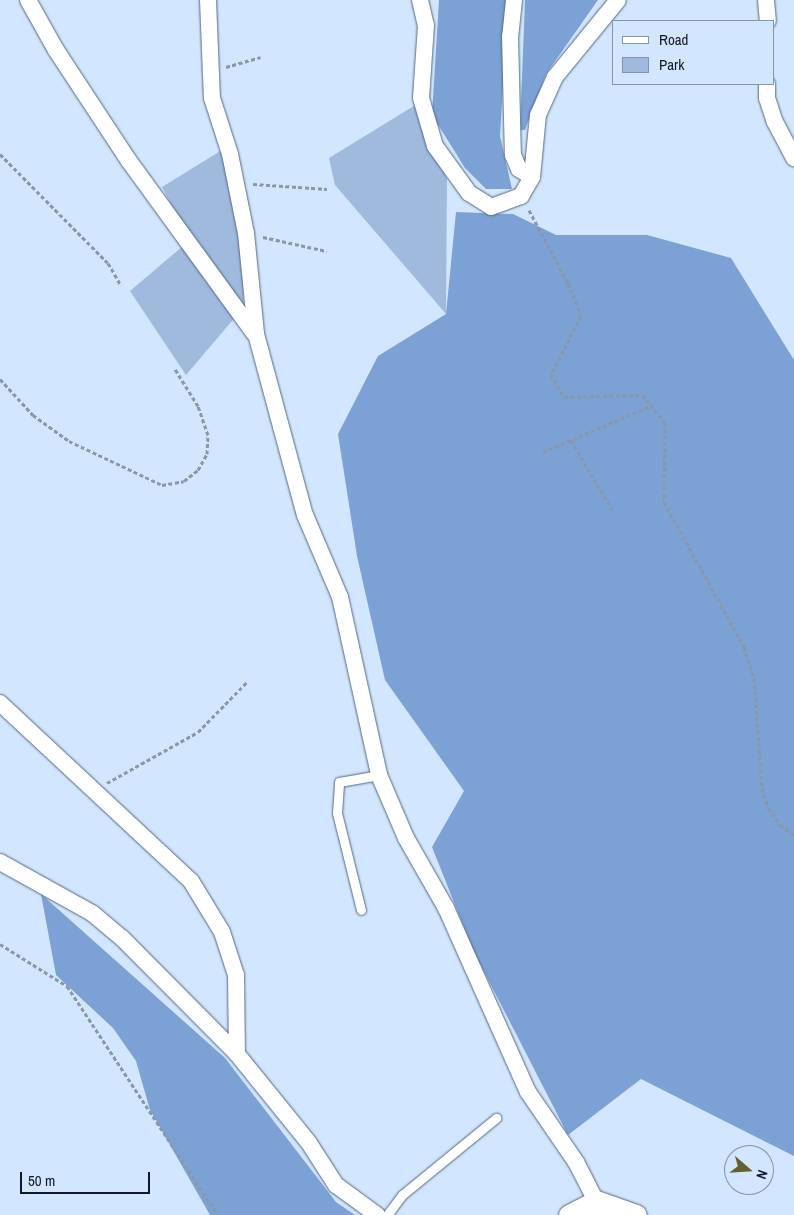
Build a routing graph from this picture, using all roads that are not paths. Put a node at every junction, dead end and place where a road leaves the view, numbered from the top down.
1 (28, 0) edge
2 (208, 0) edge
3 (420, 0) edge
4 (514, 0) edge
5 (618, 0) edge
6 (766, 0) edge
7 (768, 20) edge
8 (767, 85) edge
9 (794, 158) edge
10 (532, 177) junction
11 (256, 334) junction
12 (0, 703) edge
13 (380, 775) junction
14 (0, 862) edge
15 (361, 910) dead end
16 (237, 1054) junction
17 (496, 1118) dead end
18 (598, 1208) edge
19 (377, 1215) edge
20 (387, 1215) edge
21 (569, 1215) edge
22 (636, 1215) edge

1 - 11 street
2 - 11 street
3 - 10 street
4 - 10 street
5 - 10 street
6 - 7 street
8 - 9 street
11 - 13 street
12 - 16 street
13 - 15 lane
13 - 18 street
14 - 16 street
16 - 19 street
17 - 20 lane
18 - 21 street
18 - 22 street

